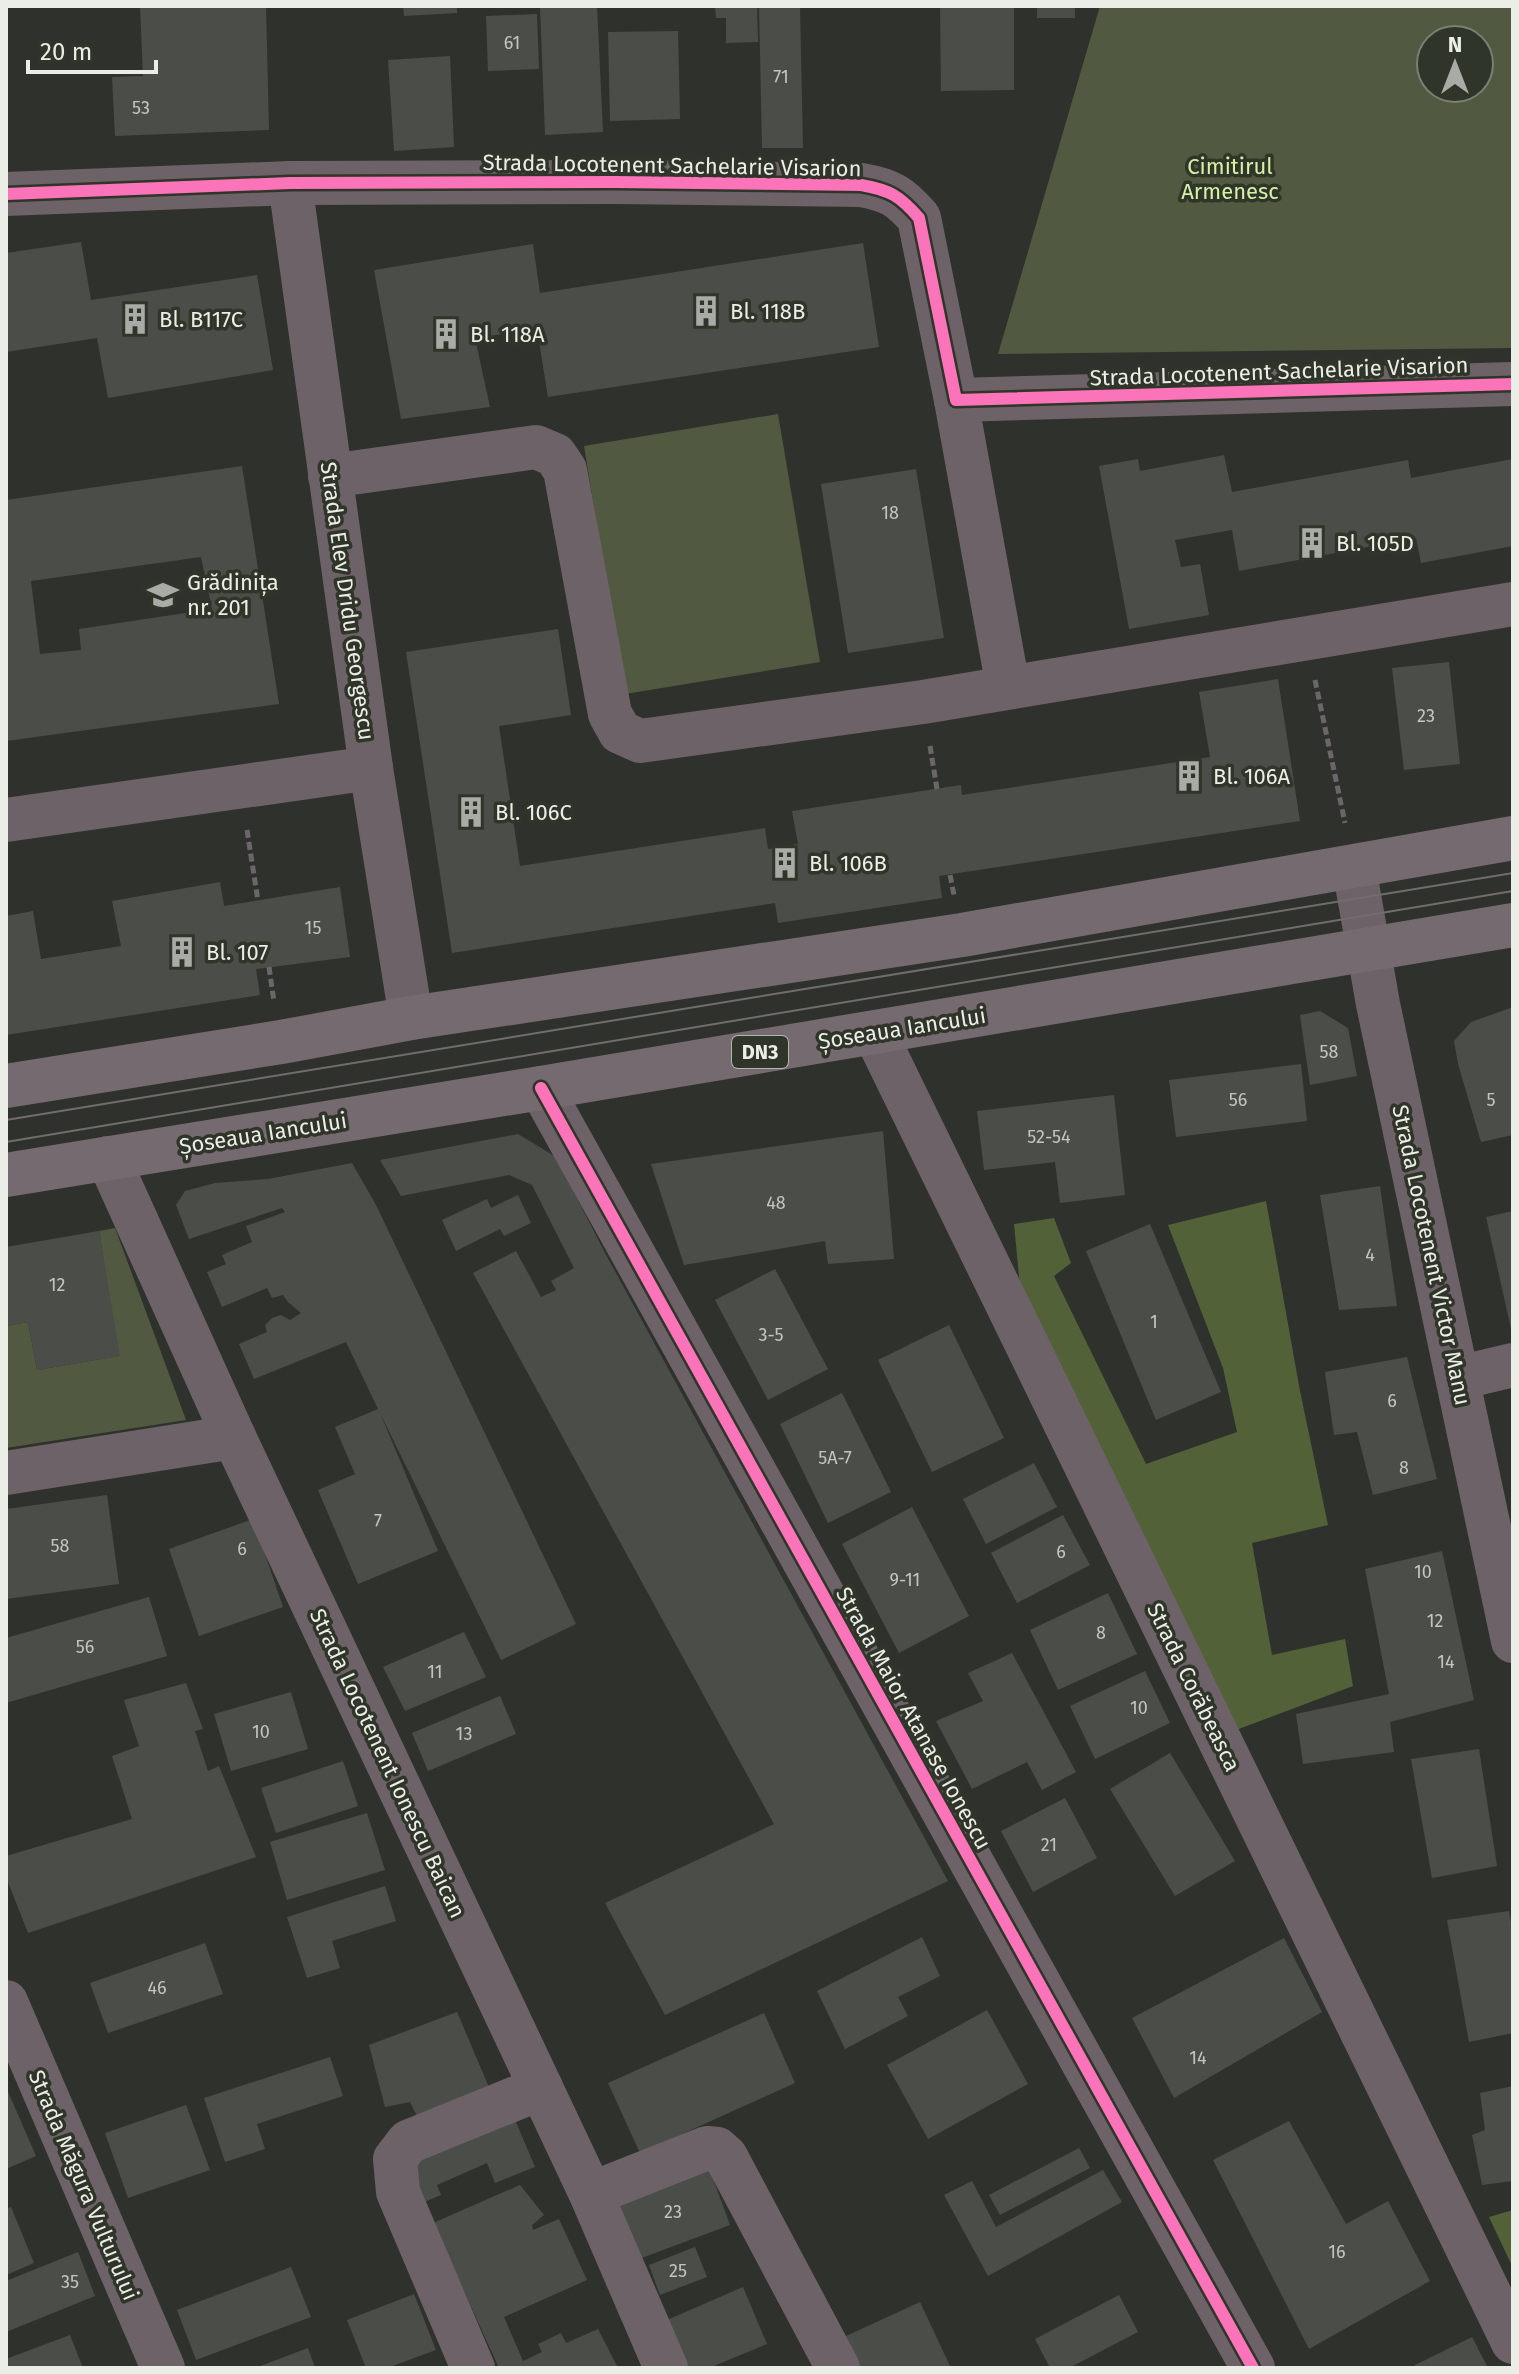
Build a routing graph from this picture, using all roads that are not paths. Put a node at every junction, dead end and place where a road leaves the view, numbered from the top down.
1 (290, 183) junction
2 (6, 194) edge
3 (1513, 384) edge
4 (956, 400) junction
5 (330, 476) junction
6 (1513, 604) edge
7 (1008, 687) junction
8 (371, 768) junction
9 (6, 820) edge
10 (1513, 838) edge
11 (1354, 867) junction
12 (1513, 925) edge
13 (1368, 951) junction
14 (411, 1018) junction
15 (875, 1033) junction
16 (6, 1086) edge
17 (541, 1088) junction
18 (108, 1158) junction
19 (6, 1175) edge
20 (1513, 1365) edge
21 (1458, 1378) junction
22 (234, 1437) junction
23 (6, 1473) edge
24 (1513, 1641) edge
25 (6, 2002) edge
26 (541, 2088) junction
27 (591, 2194) junction
28 (1513, 2342) edge
29 (163, 2368) edge
30 (473, 2368) edge
31 (666, 2368) edge
32 (838, 2368) edge
33 (1253, 2368) edge

1 - 2 street, Strada Locotenent Sachelarie Visarion
1 - 4 street, Strada Locotenent Sachelarie Visarion
1 - 5 street, Strada Elev Dridu Georgescu
3 - 4 street, Strada Locotenent Sachelarie Visarion
4 - 7 street
5 - 7 street
5 - 8 street, Strada Elev Dridu Georgescu
6 - 7 street
8 - 9 street
8 - 14 street, Strada Elev Dridu Georgescu
10 - 11 main road
11 - 13 street, Strada Locotenent Victor Manu
11 - 14 main road
12 - 13 main road, Șoseaua Iancului / DN3
13 - 15 main road, Șoseaua Iancului / DN3
13 - 21 street, Strada Locotenent Victor Manu
14 - 16 main road
15 - 17 main road, Șoseaua Iancului / DN3
15 - 28 street, Strada Corăbeasca
17 - 18 main road, Șoseaua Iancului / DN3
17 - 33 street, Strada Maior Atanase Ionescu
18 - 19 main road, Șoseaua Iancului / DN3
18 - 22 street, Strada Locotenent Ionescu Baican
20 - 21 street
21 - 24 street, Strada Locotenent Victor Manu
22 - 23 street
22 - 26 street, Strada Locotenent Ionescu Baican
25 - 29 street, Strada Măgura Vulturului
26 - 27 street, Strada Locotenent Ionescu Baican
26 - 30 street
27 - 31 street, Strada Locotenent Ionescu Baican
27 - 32 street

